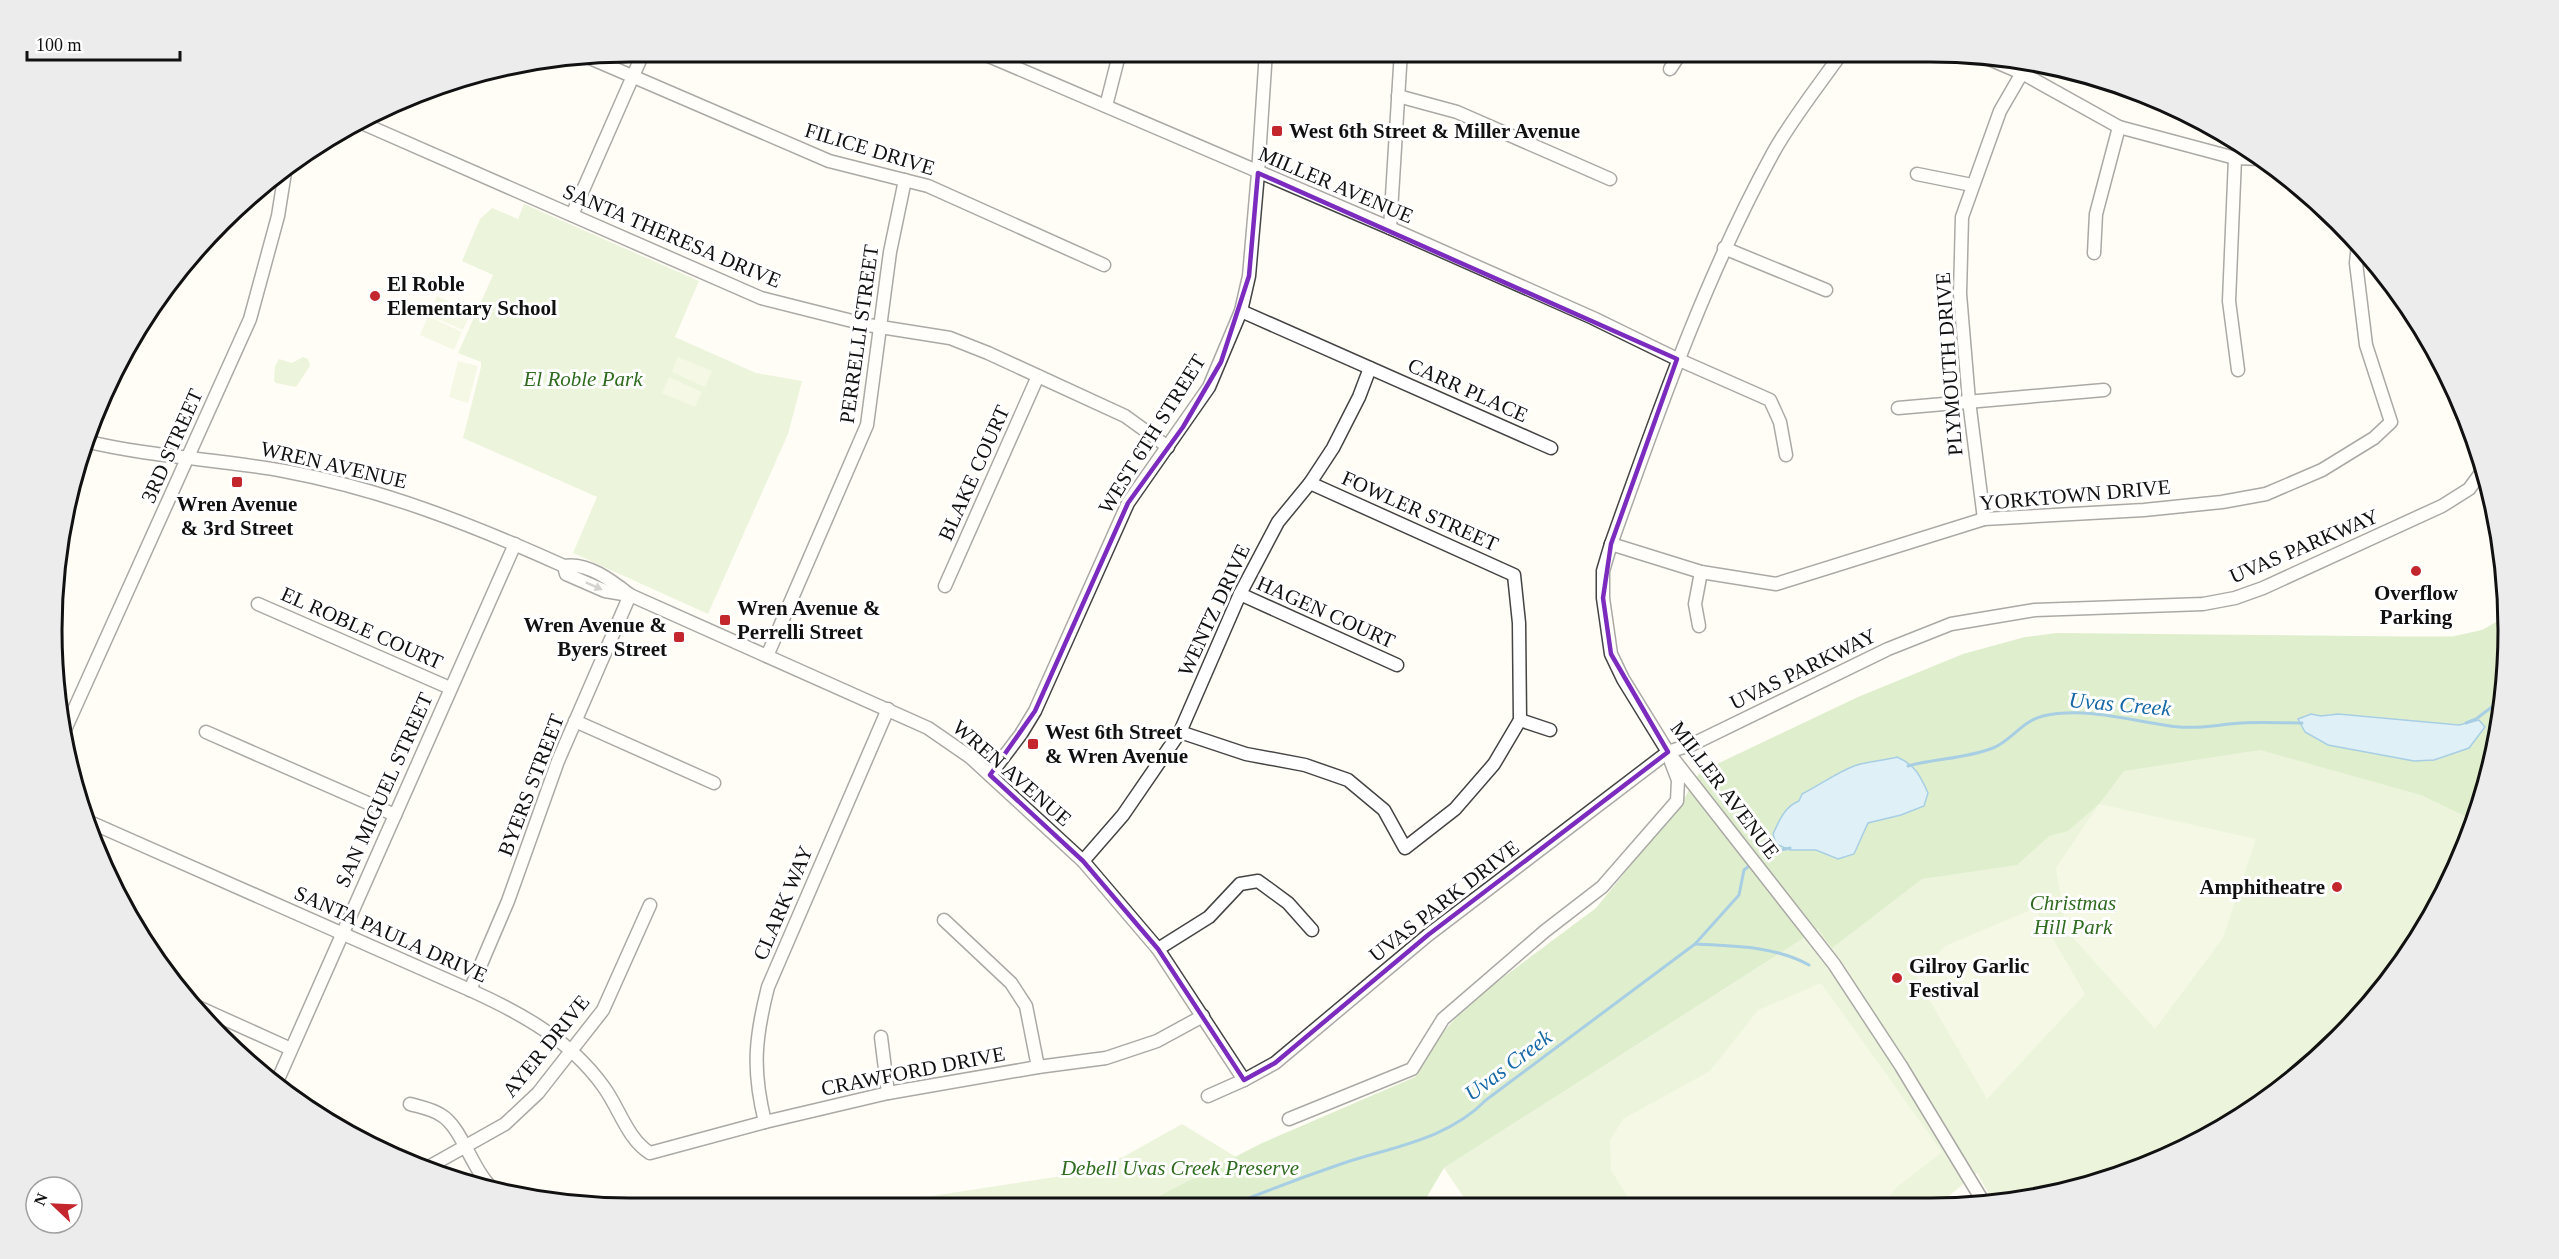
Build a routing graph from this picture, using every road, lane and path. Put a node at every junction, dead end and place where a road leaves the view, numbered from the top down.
1 (639, 62) edge
2 (1003, 62) edge
3 (1117, 62) edge
4 (1265, 62) edge
5 (1400, 62) edge
6 (1675, 62) edge
7 (1834, 62) edge
8 (602, 63) edge
9 (2007, 66) edge
10 (1670, 69) dead end
11 (2022, 73) junction
12 (633, 77) junction
13 (1398, 96) junction
14 (1106, 106) junction
15 (368, 126) edge
16 (2119, 127) junction
17 (2235, 158) junction
18 (2247, 158) edge
19 (1258, 173) junction
20 (1917, 174) dead end
21 (1610, 178) dead end
22 (284, 179) edge
23 (905, 180) junction
24 (1972, 185) junction
25 (572, 215) junction
26 (1390, 228) junction
27 (1724, 248) junction
28 (2094, 253) dead end
29 (2357, 255) edge
30 (1104, 265) dead end
31 (1826, 290) dead end
32 (1241, 310) junction
33 (881, 327) junction
34 (1677, 359) junction
35 (1370, 368) junction
36 (2238, 370) dead end
37 (1038, 376) junction
38 (2104, 390) dead end
39 (1969, 401) junction
40 (1898, 408) dead end
41 (94, 443) edge
42 (1168, 447) junction
43 (1551, 448) dead end
44 (1786, 455) dead end
45 (189, 457) junction
46 (2477, 478) edge
47 (1310, 483) junction
48 (1984, 519) junction
49 (515, 544) junction
50 (1611, 544) junction
51 (1701, 573) junction
52 (945, 586) dead end
53 (1240, 594) junction
54 (630, 595) junction
55 (258, 604) dead end
56 (1699, 626) dead end
57 (767, 656) junction
58 (1397, 666) dead end
59 (450, 688) junction
60 (888, 709) junction
61 (1520, 720) junction
62 (69, 721) edge
63 (575, 721) junction
64 (1550, 730) dead end
65 (206, 732) dead end
66 (1180, 732) junction
67 (1668, 752) junction
68 (990, 775) junction
69 (714, 783) dead end
70 (395, 815) junction
71 (97, 825) edge
72 (1083, 861) junction
73 (650, 905) dead end
74 (944, 920) dead end
75 (1312, 930) dead end
76 (342, 934) junction
77 (1158, 949) junction
78 (470, 990) junction
79 (210, 1013) edge
80 (1203, 1016) junction
81 (881, 1037) dead end
82 (291, 1049) junction
83 (572, 1051) junction
84 (1038, 1067) junction
85 (279, 1076) edge
86 (1244, 1080) junction
87 (888, 1093) junction
88 (1208, 1096) dead end
89 (410, 1104) dead end
90 (1289, 1119) dead end
91 (765, 1122) junction
92 (633, 1136) joint
93 (465, 1148) junction
94 (436, 1163) edge
95 (483, 1178) edge
96 (1979, 1195) edge

1 - 12 street
2 - 14 street, MILLER AVENUE
3 - 14 street
4 - 19 street, WEST 6TH STREET
5 - 13 street
6 - 10 street
7 - 27 street, MILLER AVENUE
8 - 12 street, FILICE DRIVE
9 - 11 street
11 - 16 street
11 - 24 street, PLYMOUTH DRIVE
12 - 23 street, FILICE DRIVE
12 - 25 street
13 - 21 street
13 - 26 street
14 - 19 street, MILLER AVENUE
15 - 25 street, SANTA THERESA DRIVE
16 - 17 street
16 - 28 street
17 - 18 street
17 - 36 street
19 - 26 street, MILLER AVENUE
19 - 32 street, WEST 6TH STREET
20 - 24 street
22 - 45 street, 3RD STREET
23 - 30 street, FILICE DRIVE
23 - 33 street, PERRELLI STREET
24 - 39 street, PLYMOUTH DRIVE
25 - 33 street, SANTA THERESA DRIVE
26 - 34 street, MILLER AVENUE
27 - 31 street
27 - 34 street, MILLER AVENUE
29 - 48 street, YORKTOWN DRIVE
32 - 35 street, CARR PLACE
32 - 42 street, WEST 6TH STREET
33 - 37 street, SANTA THERESA DRIVE
33 - 57 street, PERRELLI STREET
34 - 44 street
34 - 50 street, MILLER AVENUE
35 - 43 street, CARR PLACE
35 - 47 street, WENTZ DRIVE
37 - 42 street, SANTA THERESA DRIVE
37 - 52 street, BLAKE COURT
38 - 39 street
39 - 40 street
39 - 48 street, PLYMOUTH DRIVE
41 - 45 street, WREN AVENUE
42 - 68 street, WEST 6TH STREET
45 - 49 street, WREN AVENUE
45 - 62 street, 3RD STREET
46 - 67 street, UVAS PARKWAY
47 - 53 street, WENTZ DRIVE
47 - 61 street, FOWLER STREET
48 - 51 street, YORKTOWN DRIVE
49 - 54 street, WREN AVENUE
49 - 59 street, SAN MIGUEL STREET
50 - 51 street, YORKTOWN DRIVE
50 - 67 street, MILLER AVENUE
51 - 56 street
53 - 58 street, HAGEN COURT
53 - 66 street, WENTZ DRIVE
54 - 57 street, WREN AVENUE
54 - 63 street, BYERS STREET
55 - 59 street, EL ROBLE COURT
57 - 60 street, WREN AVENUE
59 - 70 street, SAN MIGUEL STREET
60 - 68 street, WREN AVENUE
60 - 91 street, CLARK WAY
61 - 64 street
61 - 66 street
63 - 69 street
63 - 78 street, BYERS STREET
65 - 70 street
66 - 72 street, WENTZ DRIVE
67 - 86 street, UVAS PARK DRIVE
67 - 90 street
67 - 96 street, MILLER AVENUE
68 - 72 street, WREN AVENUE
70 - 76 street, SAN MIGUEL STREET
71 - 76 street, SANTA PAULA DRIVE
72 - 77 street, WREN AVENUE
73 - 83 street, AYER DRIVE
74 - 84 street
75 - 77 street
76 - 78 street, SANTA PAULA DRIVE
76 - 82 street, SAN MIGUEL STREET
77 - 80 street, WREN AVENUE
78 - 83 street, SANTA PAULA DRIVE
79 - 82 street
80 - 84 street, CRAWFORD DRIVE
80 - 86 street, WREN AVENUE
81 - 87 street
82 - 85 street, SAN MIGUEL STREET
83 - 92 street, SANTA PAULA DRIVE
83 - 93 street, AYER DRIVE
84 - 87 street, CRAWFORD DRIVE
86 - 88 street, UVAS PARK DRIVE
87 - 91 street, CRAWFORD DRIVE
89 - 93 street
91 - 92 street, CRAWFORD DRIVE
93 - 94 street, AYER DRIVE
93 - 95 street

